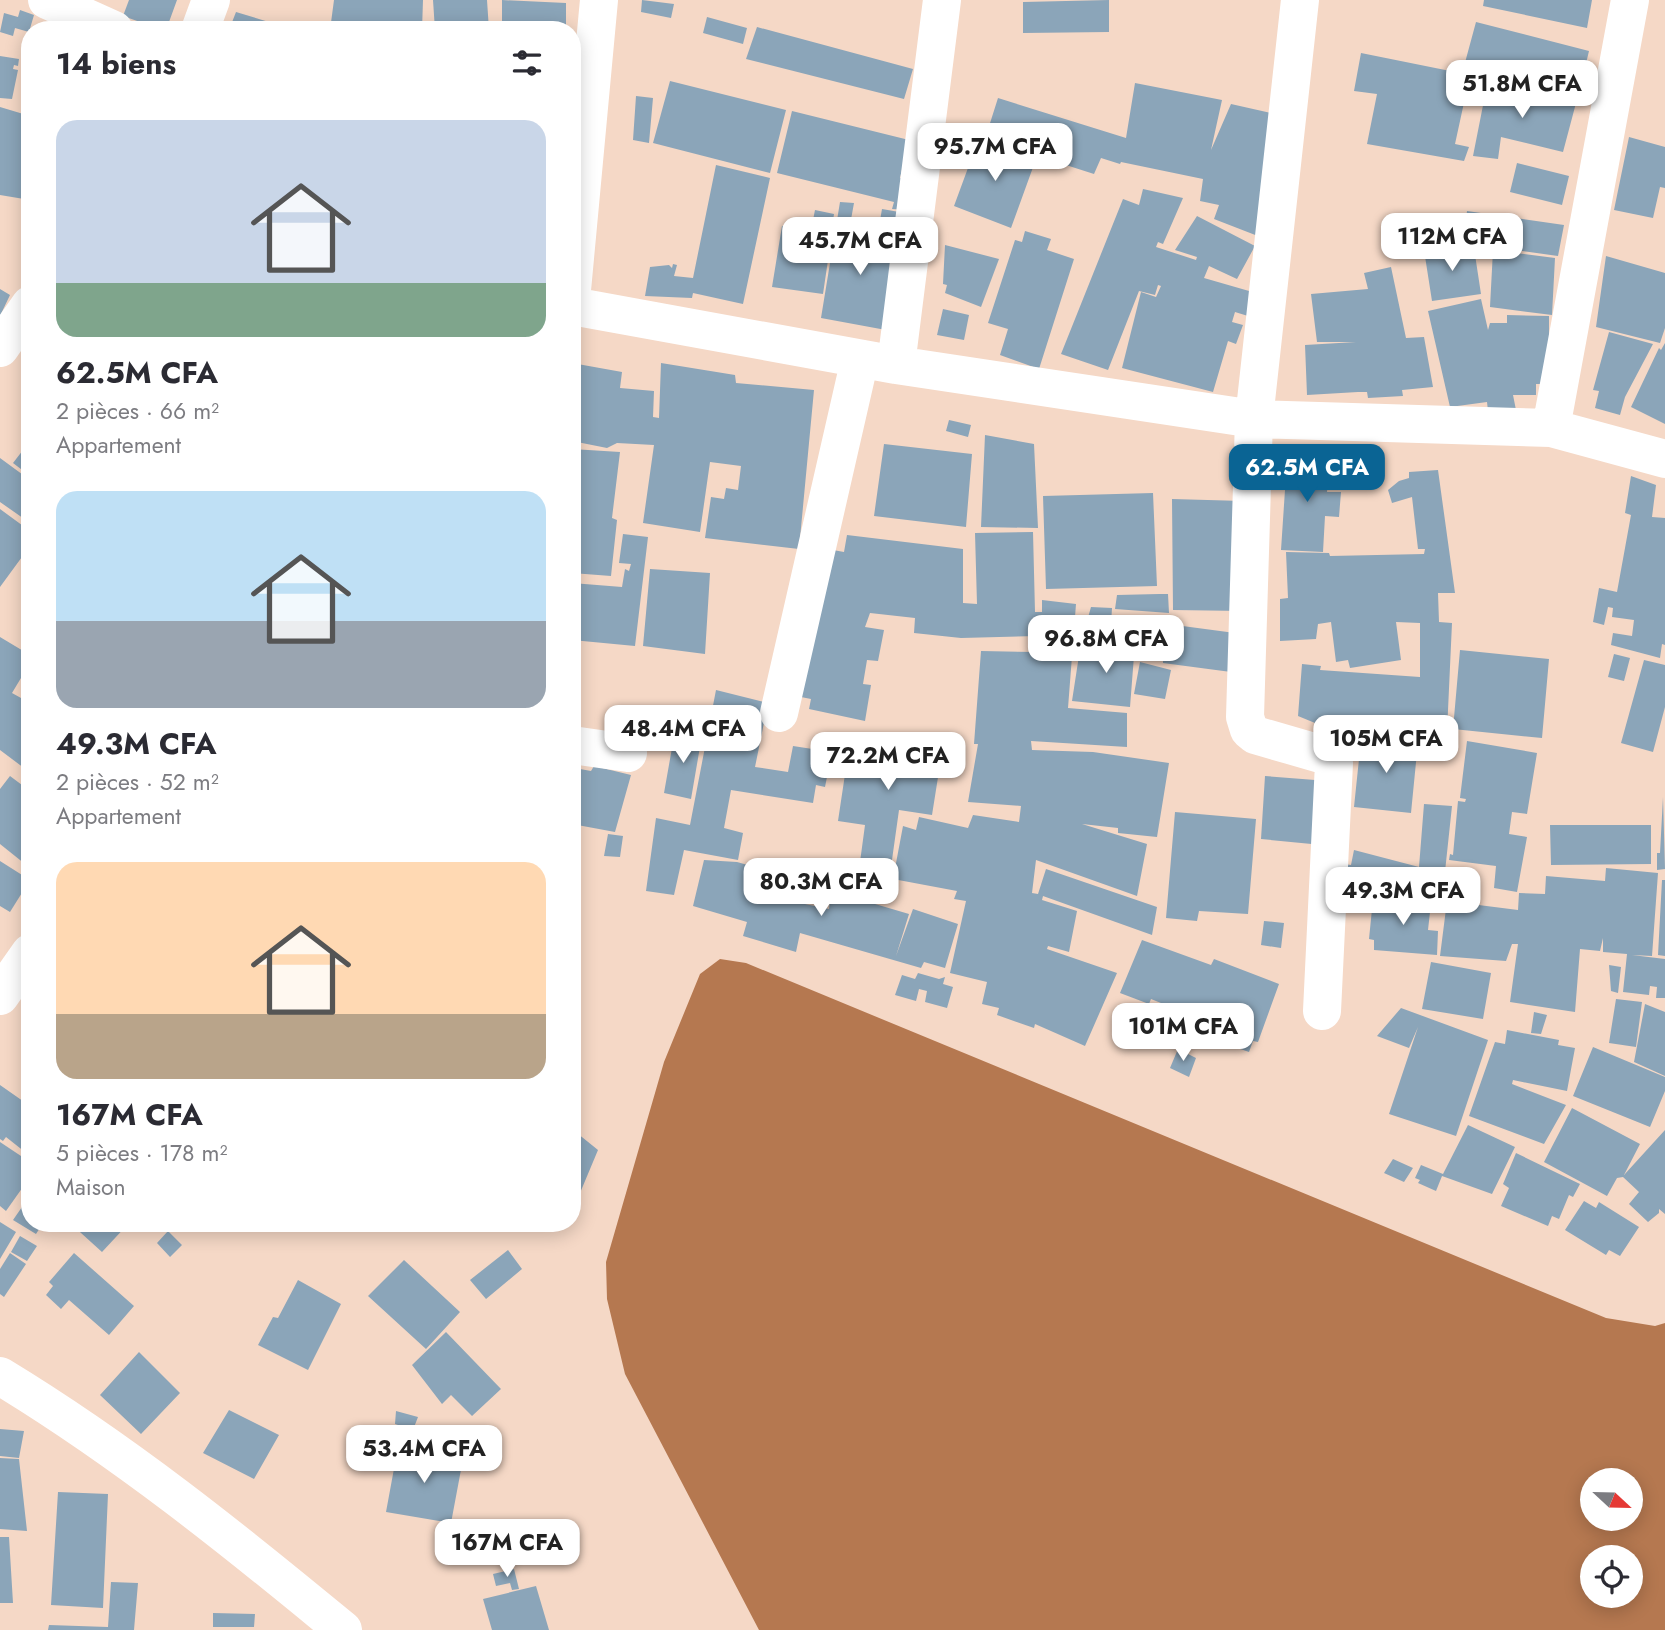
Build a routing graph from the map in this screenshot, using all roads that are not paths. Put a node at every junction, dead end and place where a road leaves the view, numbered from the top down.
1 (47, 0) edge
2 (211, 0) edge
3 (598, 0) edge
4 (942, 0) edge
5 (1300, 0) edge
6 (1630, 0) edge
7 (94, 21) edge
8 (203, 21) edge
9 (581, 190) edge
10 (581, 308) edge
11 (21, 317) edge
12 (0, 348) edge
13 (878, 362) junction
14 (1254, 419) junction
15 (1551, 428) junction
16 (1665, 460) edge
17 (779, 713) dead end
18 (581, 746) edge
19 (628, 753) dead end
20 (21, 966) edge
21 (0, 996) edge
22 (1322, 1011) dead end
23 (0, 1376) edge
24 (343, 1630) edge

1 - 7 street
2 - 8 street
3 - 9 street
4 - 13 street
5 - 14 street
6 - 15 street
10 - 13 street
11 - 12 street
13 - 14 street
13 - 17 street
14 - 15 street
14 - 22 street
15 - 16 street
18 - 19 street
20 - 21 street
23 - 24 street

